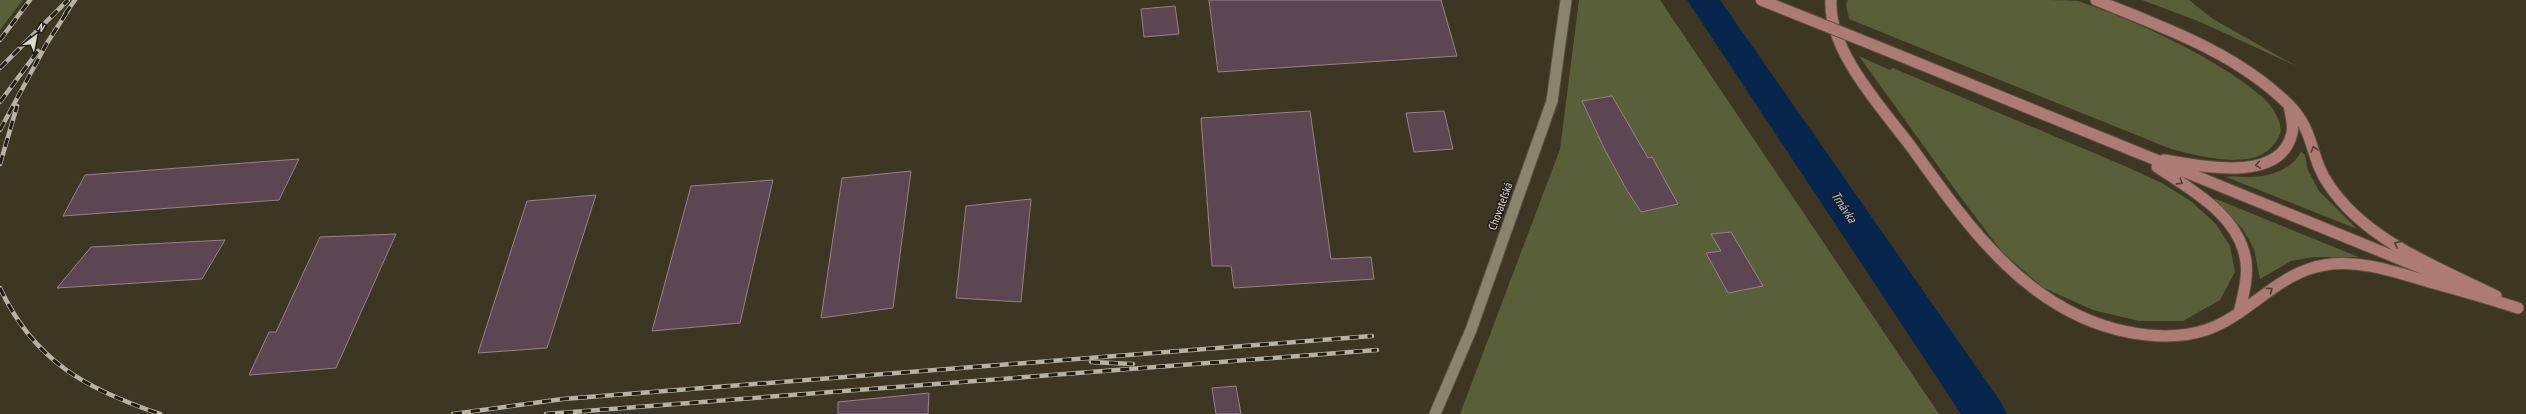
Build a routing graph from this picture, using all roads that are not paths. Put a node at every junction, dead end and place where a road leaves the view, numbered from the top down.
1 (1566, 0) edge
2 (1761, 0) edge
3 (1830, 0) edge
4 (2096, 0) edge
5 (2289, 105) junction
6 (2136, 153) junction
7 (2522, 309) edge
8 (2239, 313) junction
9 (1435, 414) edge

1 - 9 street, Chovateľská
2 - 6 main road, bridge
3 - 8 main road
4 - 5 main road
5 -> 6 main road
7 -> 5 main road
6 - 7 main road
6 -> 8 main road
8 -> 7 main road

